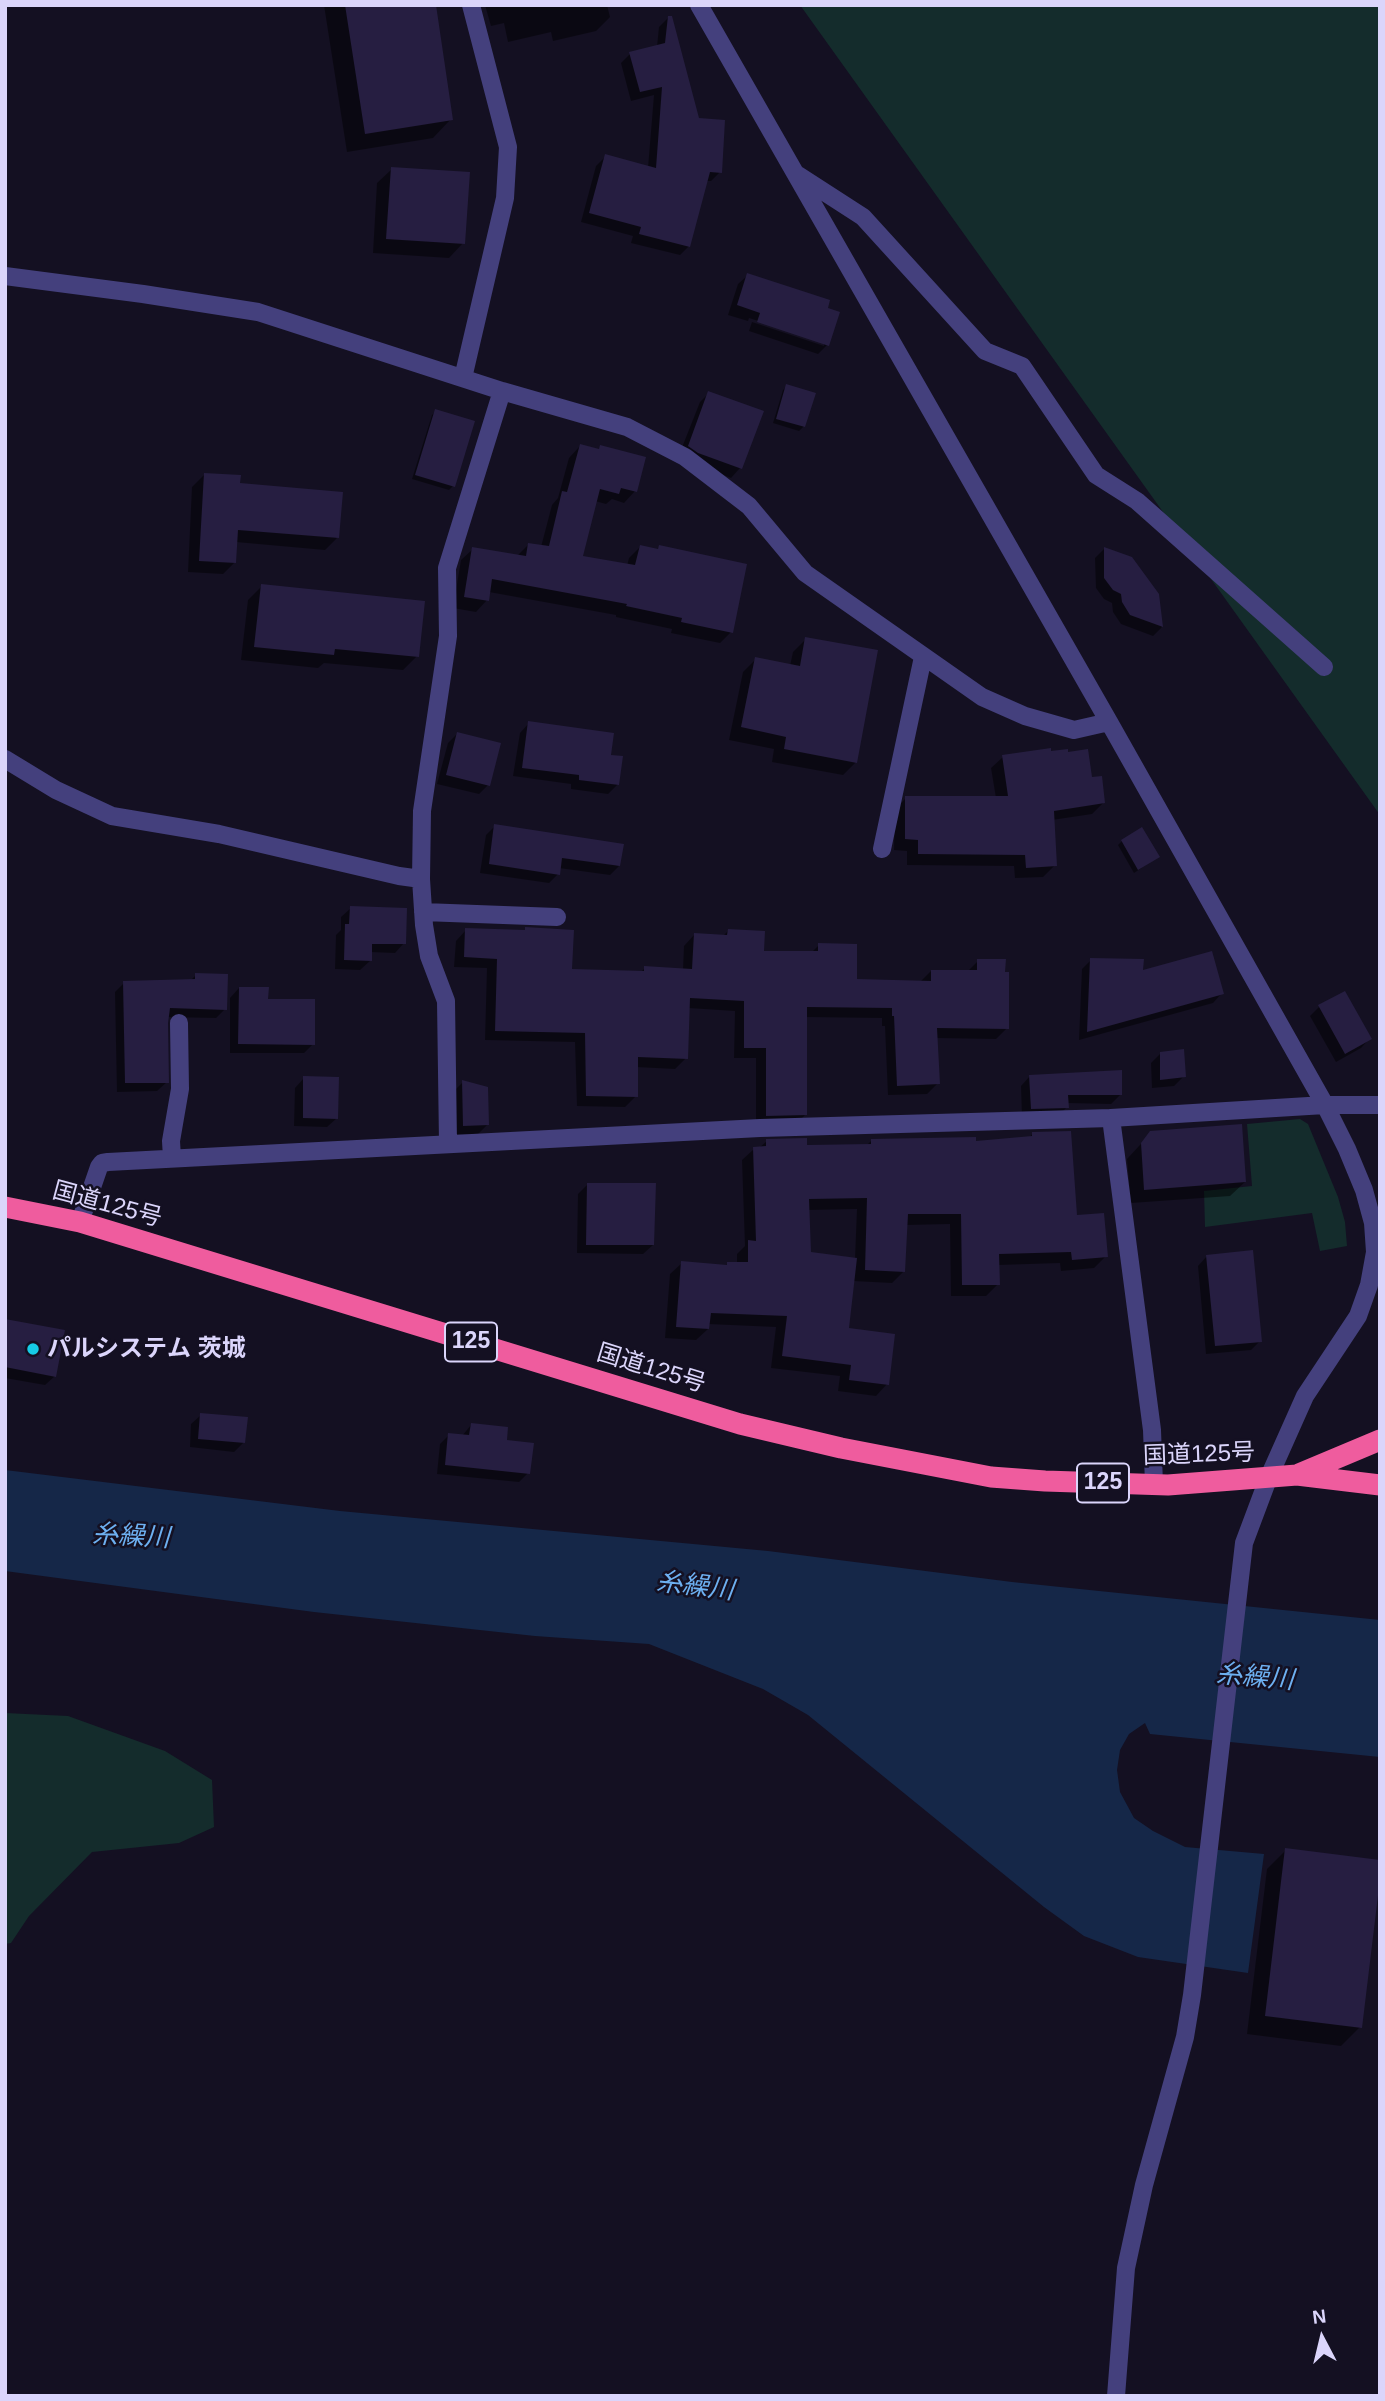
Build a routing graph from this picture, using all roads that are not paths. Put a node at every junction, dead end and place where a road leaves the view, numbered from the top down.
1 (471, 5) edge
2 (699, 5) edge
3 (795, 173) junction
4 (5, 276) edge
5 (463, 378) junction
6 (502, 391) junction
7 (923, 657) junction
8 (1324, 667) dead end
9 (1109, 722) junction
10 (5, 759) edge
11 (882, 849) dead end
12 (421, 879) junction
13 (423, 912) junction
14 (558, 917) dead end
15 (178, 1023) dead end
16 (1325, 1105) junction
17 (1380, 1105) edge
18 (1111, 1118) junction
19 (448, 1143) junction
20 (172, 1158) junction
21 (5, 1207) edge
22 (80, 1222) junction
23 (1380, 1440) edge
24 (1297, 1475) junction
25 (1268, 1479) junction
26 (1154, 1484) junction
27 (1380, 1485) edge
28 (1116, 2396) edge

1 - 5 street
2 - 3 street
3 - 8 street
3 - 9 street
4 - 5 street
5 - 6 street
6 - 7 street
6 - 12 street
7 - 9 street
7 - 11 street
9 - 16 street
10 - 12 street
12 - 13 street
13 - 14 street
13 - 19 street
15 - 20 street
16 - 17 street
16 - 18 street
16 - 25 street
18 - 19 street
18 - 26 street
19 - 20 street
20 - 22 street
21 - 22 highway, 国道125号 / 125
22 - 26 highway, 国道125号 / 125
23 - 24 highway, 国道125号 / 125
24 - 25 highway, 国道125号 / 125
24 - 27 highway, 国道125号 / 125
25 - 26 highway, 国道125号 / 125
25 - 28 street

